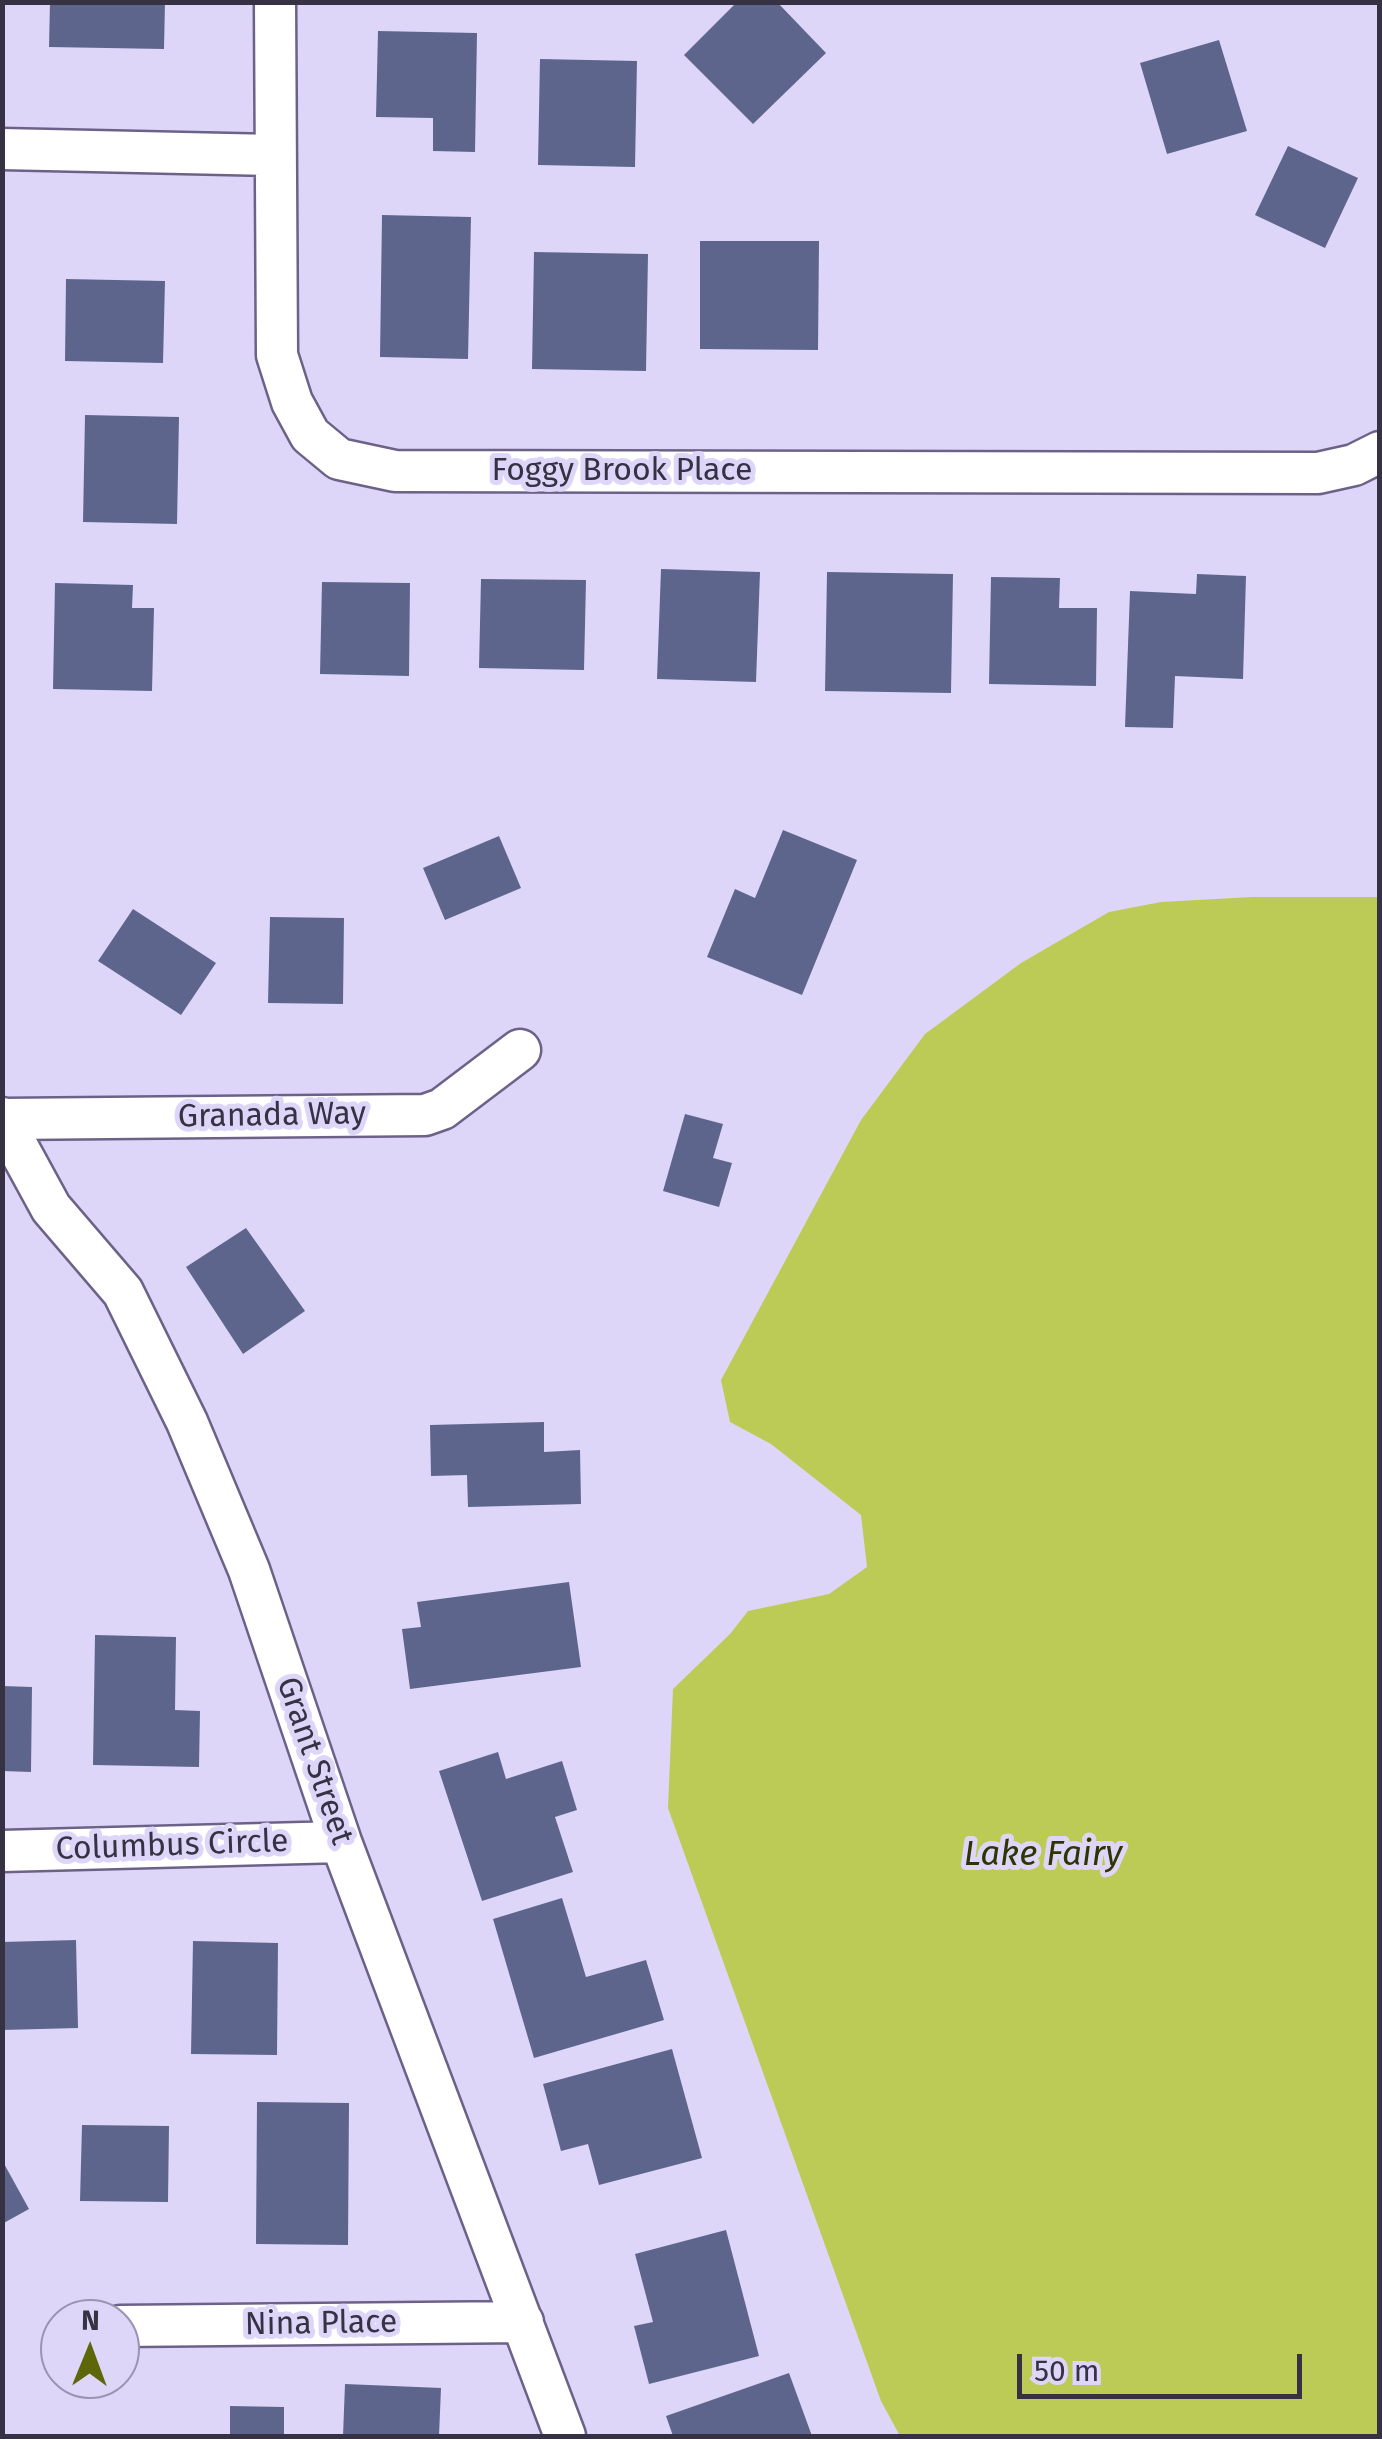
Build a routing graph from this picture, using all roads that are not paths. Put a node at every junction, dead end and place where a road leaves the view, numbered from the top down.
1 (274, 2) edge
2 (2, 149) edge
3 (273, 155) junction
4 (1380, 452) edge
5 (520, 1050) dead end
6 (3, 1119) edge
7 (340, 1842) junction
8 (2, 1851) edge
9 (523, 2322) junction
10 (140, 2326) edge
11 (564, 2436) edge

1 - 3 street, Foggy Brook Place
2 - 3 street
3 - 4 street, Foggy Brook Place
5 - 6 street, Granada Way
6 - 7 street, Grant Street
7 - 8 street, Columbus Circle
7 - 9 street, Grant Street
9 - 10 street, Nina Place
9 - 11 street, Grant Street

